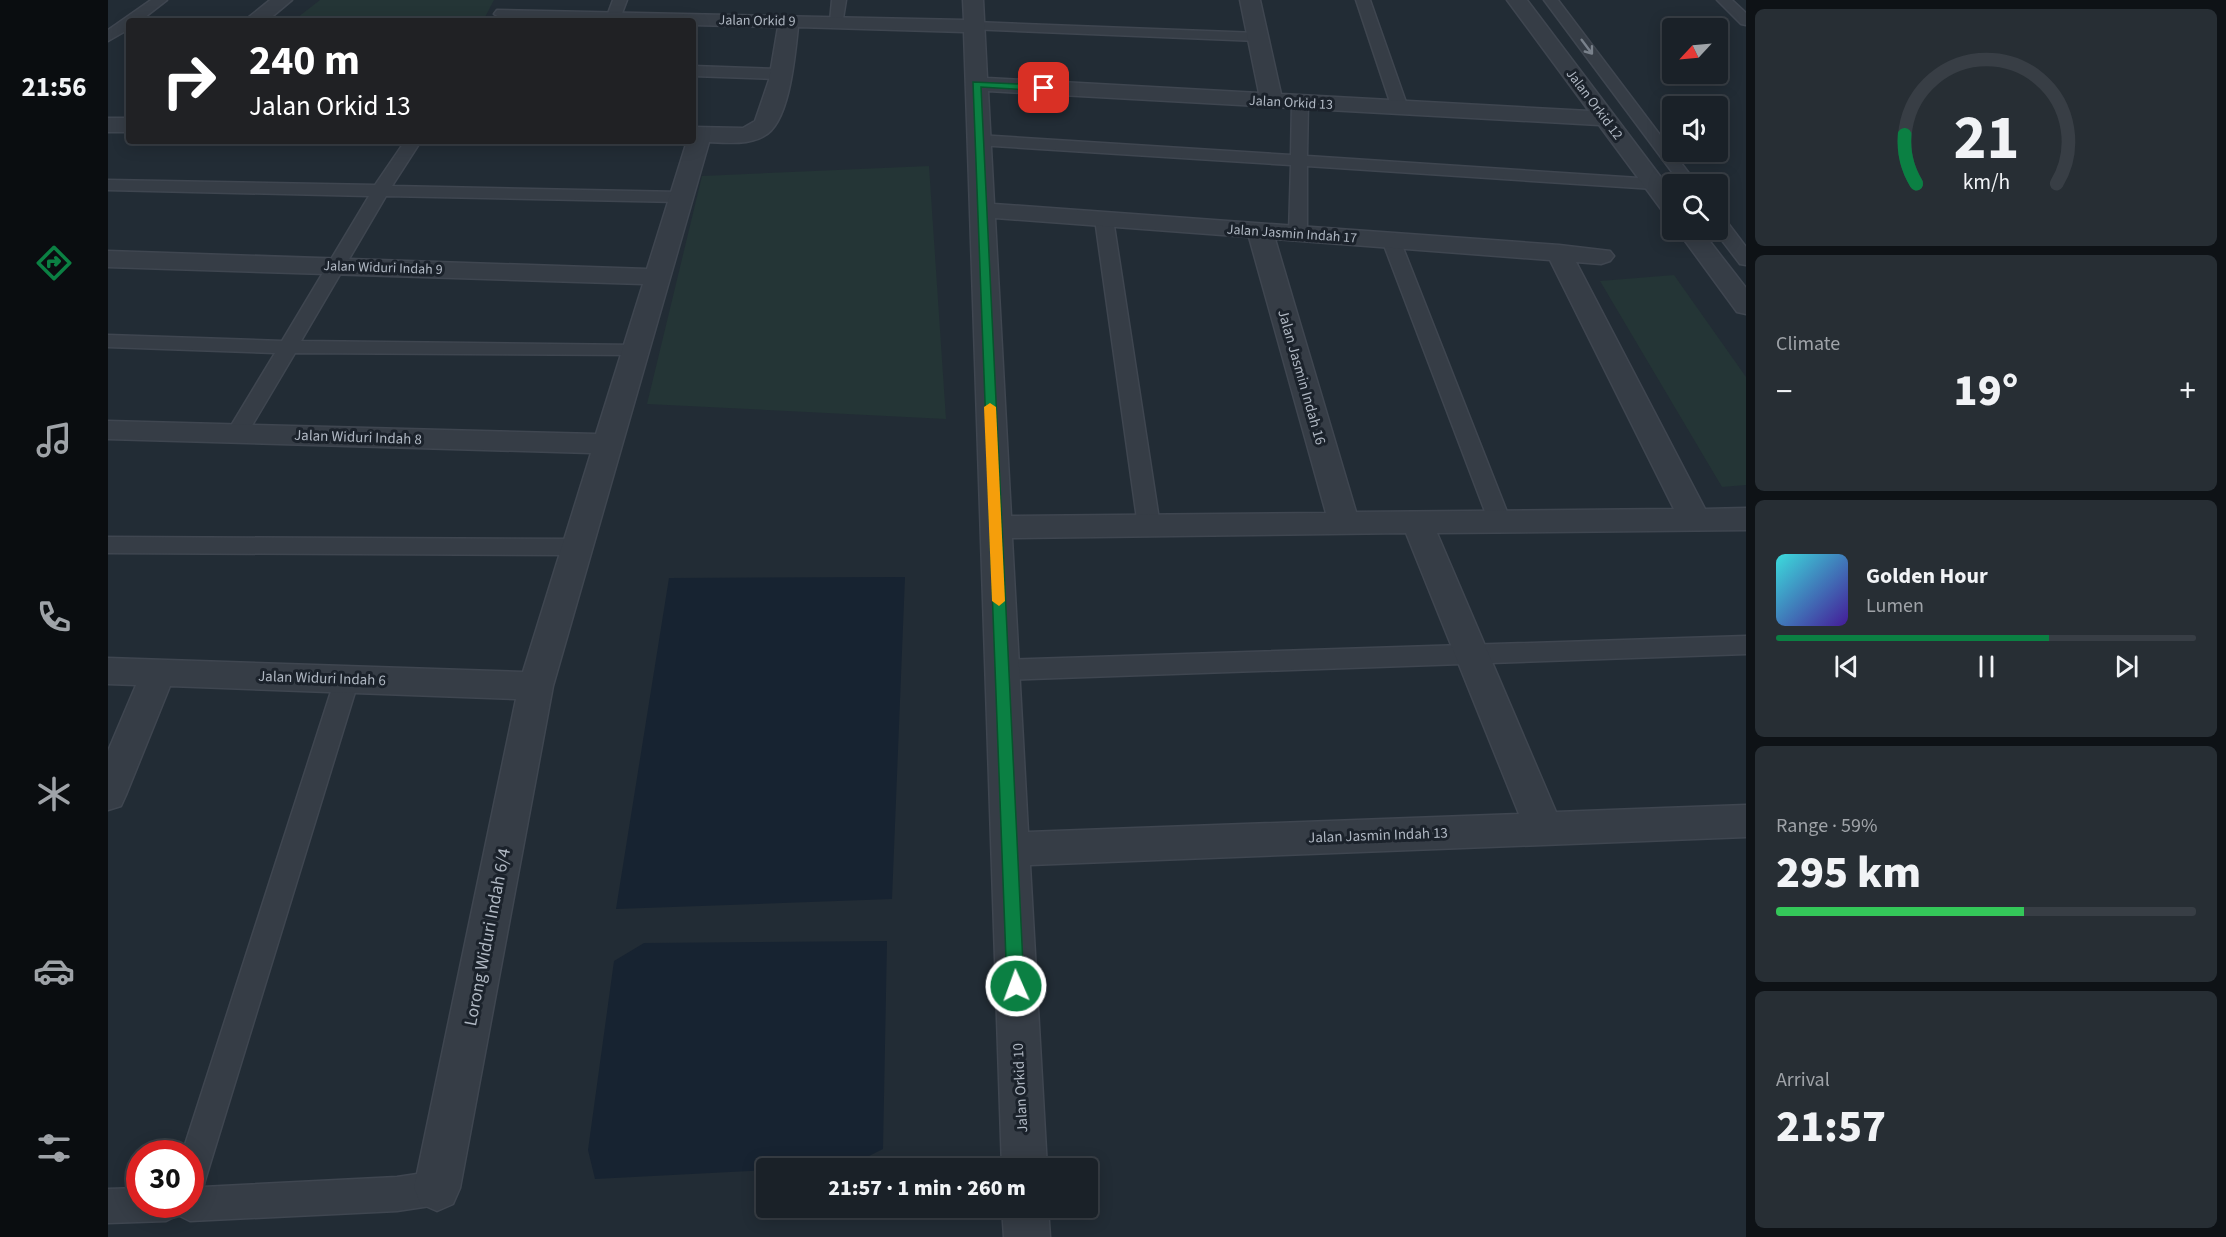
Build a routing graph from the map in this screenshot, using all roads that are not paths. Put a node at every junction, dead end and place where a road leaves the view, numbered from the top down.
1 (160, 0) edge
2 (282, 0) edge
3 (839, 0) edge
4 (1250, 0) edge
5 (1363, 0) edge
6 (1517, 0) edge
7 (1551, 0) edge
8 (1724, 0) edge
9 (617, 8) edge
10 (721, 10) edge
11 (505, 12) edge
12 (973, 13) edge
13 (135, 18) edge
14 (258, 18) edge
15 (789, 21) junction
16 (1746, 21) edge
17 (837, 22) junction
18 (126, 25) edge
19 (108, 37) edge
20 (1258, 37) junction
21 (696, 71) edge
22 (780, 74) junction
23 (1609, 76) junction
24 (976, 84) junction
25 (1581, 85) junction
26 (1622, 95) junction
27 (1271, 100) junction
28 (1300, 102) junction
29 (1400, 108) junction
30 (1606, 119) junction
31 (697, 135) edge
32 (978, 140) junction
33 (411, 144) edge
34 (695, 144) edge
35 (1299, 161) junction
36 (1681, 174) edge
37 (1654, 184) junction
38 (108, 185) edge
39 (380, 191) junction
40 (1662, 195) edge
41 (681, 197) junction
42 (982, 210) junction
43 (1104, 219) junction
44 (1260, 231) junction
45 (1298, 233) junction
46 (1728, 236) edge
47 (1391, 240) junction
48 (1696, 240) edge
49 (1559, 252) junction
50 (1601, 256) dead end
51 (108, 259) edge
52 (1746, 260) edge
53 (337, 266) junction
54 (1719, 270) junction
55 (1746, 270) edge
56 (657, 277) junction
57 (1746, 306) edge
58 (108, 341) edge
59 (289, 347) junction
60 (636, 351) junction
61 (108, 430) edge
62 (237, 434) junction
63 (607, 444) junction
64 (1746, 519) edge
65 (1695, 520) junction
66 (1500, 522) junction
67 (1344, 523) junction
68 (1417, 523) junction
69 (1149, 526) junction
70 (996, 527) junction
71 (108, 544) edge
72 (577, 547) junction
73 (1746, 645) edge
74 (1471, 654) junction
75 (1002, 670) junction
76 (108, 671) edge
77 (158, 673) junction
78 (347, 680) junction
79 (536, 686) junction
80 (108, 795) edge
81 (1746, 821) edge
82 (1544, 829) junction
83 (1010, 849) junction
84 (202, 1140) edge
85 (1024, 1158) edge
86 (437, 1188) joint
87 (204, 1203) edge
88 (126, 1205) edge
89 (108, 1206) edge
90 (1026, 1218) edge
91 (1027, 1237) edge

1 - 13 lane
2 - 14 street
3 - 17 lane
4 - 20 street
5 - 29 lane
6 - 25 street, Jalan Orkid 12
7 -> 23 lane
8 - 16 lane
9 - 10 street, Jalan Orkid 9
9 - 11 street, Jalan Orkid 9
10 - 15 street, Jalan Orkid 9
12 - 17 street, Jalan Orkid 9
12 - 20 lane
12 - 24 street, Jalan Orkid 10
15 - 17 street, Jalan Orkid 9
15 - 22 street
18 - 19 lane
20 - 27 street
21 - 22 lane
22 - 31 street
23 - 25 lane
23 - 26 lane
24 - 27 street, Jalan Orkid 13
24 - 32 street, Jalan Orkid 10
25 - 26 lane
25 - 30 street, Jalan Orkid 12
26 - 36 lane
27 - 28 street, Jalan Orkid 13
28 - 29 street, Jalan Orkid 13
28 - 35 lane
29 - 30 street, Jalan Orkid 13
30 - 37 street, Jalan Orkid 12
32 - 35 lane
32 - 42 street, Jalan Orkid 10
33 - 39 lane
34 - 41 street, Lorong Widuri Indah 6/4
35 - 37 lane
35 - 45 lane
37 - 40 street, Jalan Orkid 12
38 - 39 lane
39 - 41 lane
39 - 53 lane
41 - 56 street, Lorong Widuri Indah 6/4
42 - 43 street, Jalan Jasmin Indah 17
42 - 70 street, Jalan Orkid 10
43 - 44 street, Jalan Jasmin Indah 17
43 - 69 lane
44 - 45 street, Jalan Jasmin Indah 17
44 - 67 street, Jalan Jasmin Indah 16
45 - 47 street, Jalan Jasmin Indah 17
46 - 52 lane
47 - 49 street, Jalan Jasmin Indah 17
47 - 66 lane
48 - 54 street
49 - 50 street, Jalan Jasmin Indah 17
49 - 65 street
51 - 53 street, Jalan Widuri Indah 9
53 - 56 street, Jalan Widuri Indah 9
53 - 59 lane
54 - 55 lane
54 - 57 street
56 - 60 street, Lorong Widuri Indah 6/4
58 - 59 lane
59 - 60 lane
59 - 62 lane
60 - 63 street, Lorong Widuri Indah 6/4
61 - 62 street, Jalan Widuri Indah 8
62 - 63 street, Jalan Widuri Indah 8
63 - 72 street, Lorong Widuri Indah 6/4
64 - 65 street
65 - 66 street
66 - 68 street
67 - 68 street
67 - 69 street
68 - 74 street
69 - 70 street
70 - 75 street, Jalan Orkid 10
71 - 72 lane
72 - 79 street, Lorong Widuri Indah 6/4
73 - 74 lane
74 - 75 lane
74 - 82 street
75 - 83 street, Jalan Orkid 10
76 - 77 street, Jalan Widuri Indah 6
77 - 78 street, Jalan Widuri Indah 6
77 - 80 street
78 - 79 street, Jalan Widuri Indah 6
78 - 84 lane
79 - 86 street, Lorong Widuri Indah 6/4
81 - 82 street, Jalan Jasmin Indah 13
82 - 83 street, Jalan Jasmin Indah 13
83 - 85 street, Jalan Orkid 10
86 - 87 lane
88 - 89 lane
90 - 91 street

